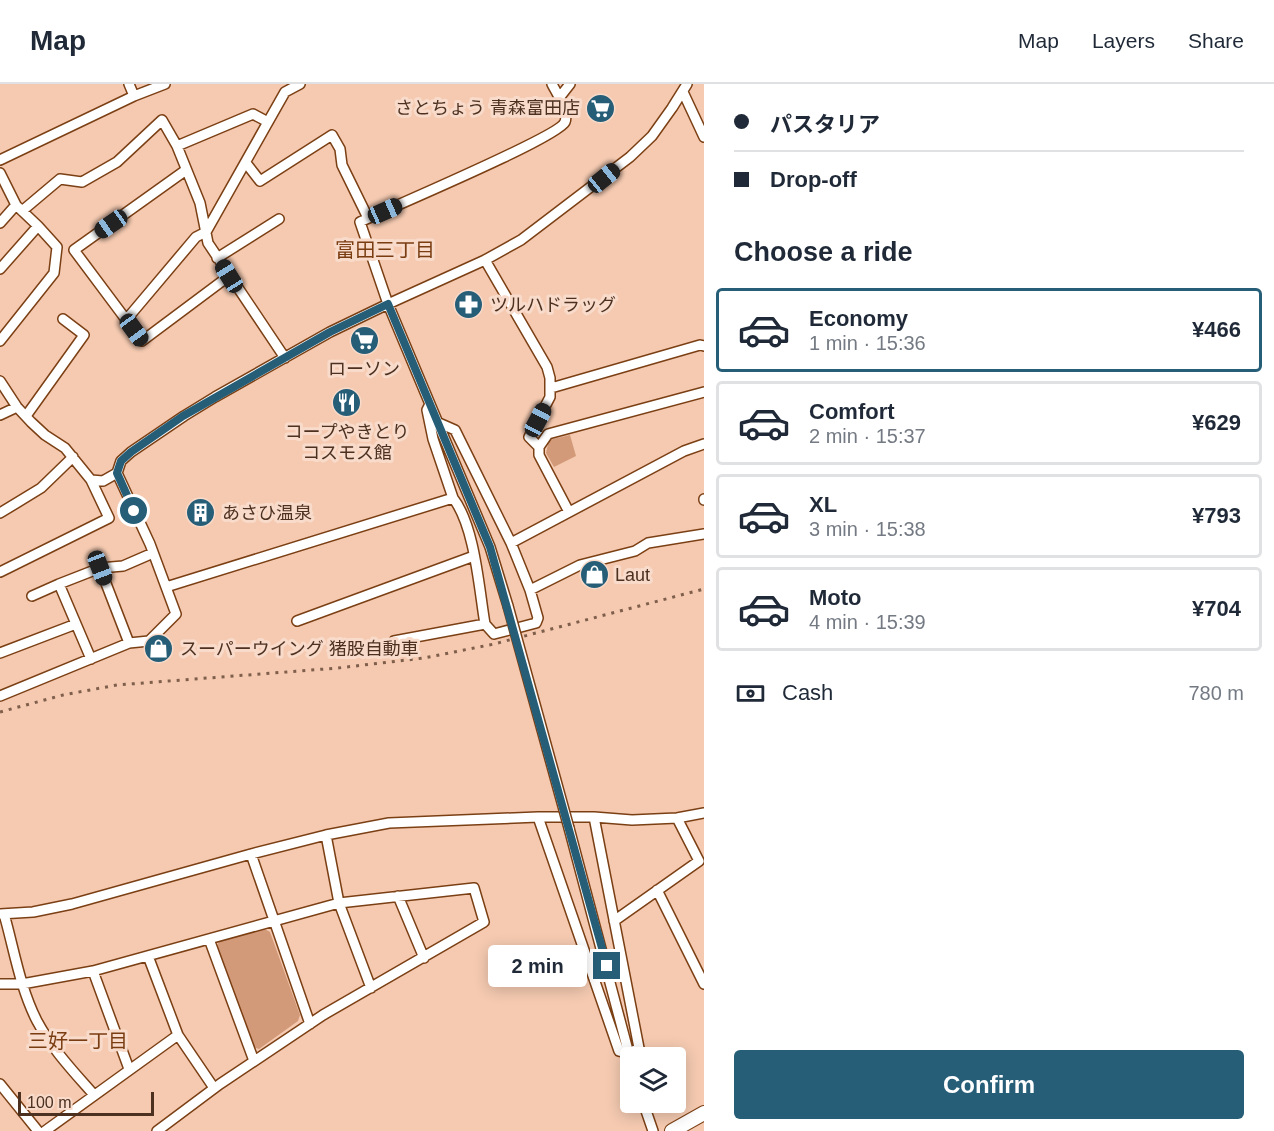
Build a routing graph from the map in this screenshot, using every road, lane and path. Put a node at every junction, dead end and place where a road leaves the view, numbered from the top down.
1 (129, 84) edge
2 (165, 84) edge
3 (300, 84) edge
4 (552, 84) edge
5 (570, 84) edge
6 (685, 88) edge
7 (134, 96) junction
8 (559, 98) junction
9 (268, 122) junction
10 (704, 137) edge
11 (177, 146) junction
12 (0, 160) edge
13 (246, 163) junction
14 (186, 170) junction
15 (0, 173) edge
16 (19, 208) junction
17 (368, 218) junction
18 (279, 219) dead end
19 (0, 223) edge
20 (38, 226) junction
21 (206, 232) junction
22 (217, 258) junction
23 (484, 260) junction
24 (0, 269) edge
25 (229, 276) junction
26 (388, 304) junction
27 (63, 319) dead end
28 (126, 320) junction
29 (0, 341) edge
30 (704, 346) edge
31 (285, 358) junction
32 (0, 381) edge
33 (551, 388) junction
34 (704, 392) edge
35 (430, 404) junction
36 (17, 407) junction
37 (0, 415) edge
38 (26, 416) junction
39 (439, 423) junction
40 (704, 444) edge
41 (539, 447) junction
42 (73, 457) junction
43 (117, 473) junction
44 (91, 480) junction
45 (453, 498) junction
46 (569, 512) junction
47 (0, 513) edge
48 (704, 534) edge
49 (511, 543) junction
50 (153, 553) junction
51 (474, 556) junction
52 (100, 568) junction
53 (0, 572) edge
54 (59, 584) junction
55 (166, 587) junction
56 (530, 590) junction
57 (32, 596) dead end
58 (297, 621) dead end
59 (76, 624) junction
60 (485, 624) junction
61 (394, 641) dead end
62 (129, 644) junction
63 (0, 653) edge
64 (92, 659) junction
65 (0, 696) edge
66 (704, 813) edge
67 (538, 817) junction
68 (594, 817) junction
69 (677, 818) junction
70 (326, 835) junction
71 (251, 854) junction
72 (657, 891) junction
73 (398, 896) junction
74 (339, 903) junction
75 (2, 914) edge
76 (274, 921) junction
77 (614, 921) junction
78 (209, 939) junction
79 (148, 956) junction
80 (424, 958) junction
81 (93, 971) junction
82 (0, 984) edge
83 (22, 984) junction
84 (704, 984) edge
85 (371, 988) junction
86 (310, 1024) junction
87 (178, 1035) junction
88 (628, 1047) edge
89 (639, 1047) edge
90 (620, 1051) edge
91 (254, 1061) junction
92 (129, 1069) junction
93 (0, 1084) edge
94 (214, 1088) junction
95 (94, 1095) junction
96 (647, 1113) edge
97 (704, 1113) edge
98 (38, 1131) edge
99 (45, 1131) edge
100 (157, 1131) edge
101 (653, 1131) edge
102 (672, 1131) edge

1 - 7 street
2 - 7 street
3 - 9 street
4 - 8 street
5 - 8 street
6 - 10 street
6 - 23 street
7 - 12 street
8 - 17 street
9 - 11 street
9 - 13 street
11 - 14 street
11 - 16 street
13 - 17 street
13 - 21 street
14 - 21 street
14 - 28 street
15 - 16 street
16 - 19 street
16 - 20 street
17 - 26 street
18 - 22 street
20 - 24 street
20 - 29 street
21 - 22 street
21 - 28 street
22 - 25 street
23 - 26 street
23 - 33 street
25 - 28 street
25 - 31 street
26 - 31 street
26 - 35 street
27 - 38 street
30 - 33 street
31 - 43 street
32 - 36 street
33 - 41 street
34 - 41 street
35 - 39 street
35 - 45 street
36 - 37 street
36 - 38 street
38 - 42 street
39 - 49 street
39 - 88 street, bridge
40 - 46 street
41 - 46 street
42 - 44 street
42 - 47 street
43 - 44 street
43 - 50 street
44 - 53 street
45 - 51 street
45 - 55 street
46 - 49 street
48 - 56 street
49 - 56 street
50 - 52 street
50 - 55 street
51 - 58 street
51 - 60 street
52 - 54 street
52 - 62 street
54 - 57 street
54 - 59 street
55 - 62 street
56 - 60 street
59 - 63 street
59 - 64 street
60 - 61 street
62 - 64 street
64 - 65 street
66 - 69 street
67 - 68 street
67 - 70 street
67 - 90 street
68 - 69 street
68 - 77 street
69 - 72 street
70 - 71 street
70 - 74 street
71 - 75 street
71 - 76 street
72 - 77 street
72 - 84 street
73 - 74 street
73 - 80 street
73 - 80 street
74 - 76 street
74 - 85 street
75 - 83 street
76 - 78 street
76 - 86 street
77 - 89 street
78 - 79 street
78 - 91 street
79 - 81 street
79 - 87 street
80 - 85 street
81 - 83 street
81 - 92 street
82 - 83 street
83 - 95 street
85 - 86 street
86 - 91 street
87 - 92 street
87 - 94 street
91 - 94 street
92 - 95 street
93 - 98 street
94 - 100 street
95 - 99 street
96 - 101 street
97 - 102 highway

